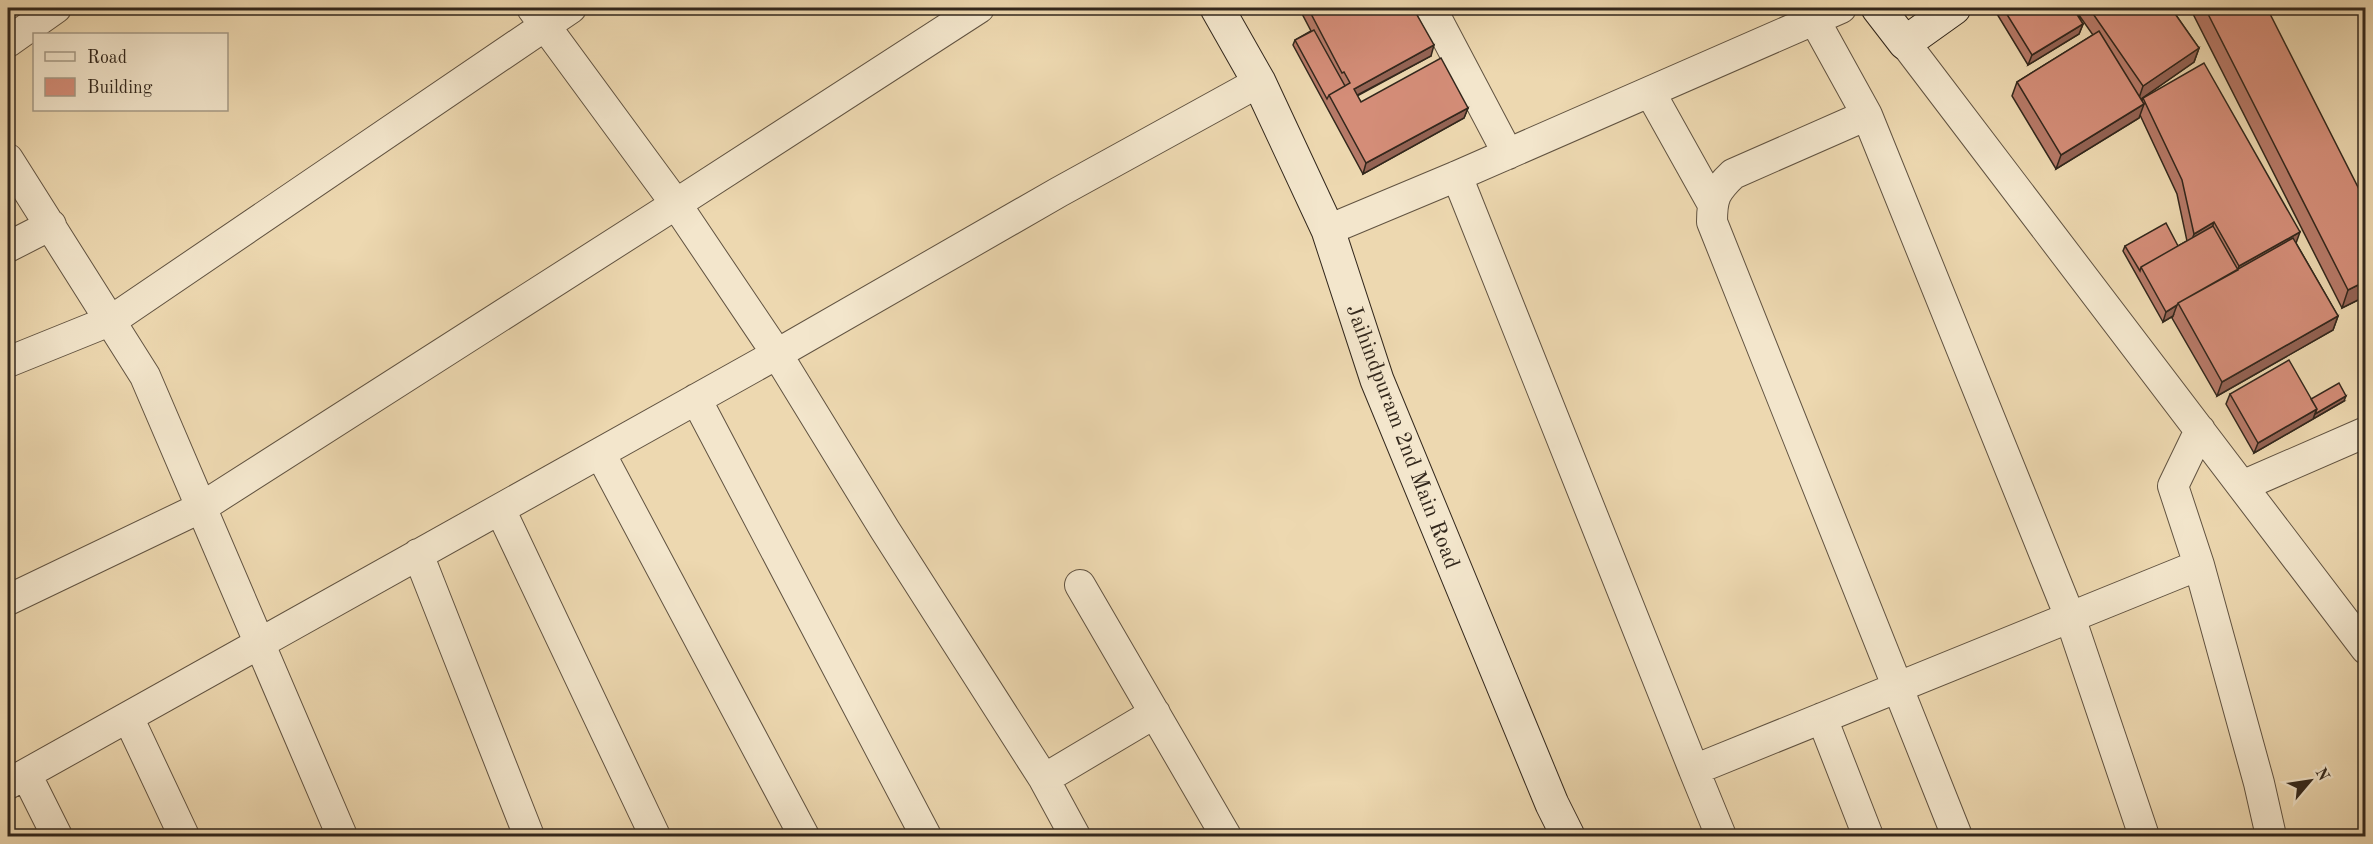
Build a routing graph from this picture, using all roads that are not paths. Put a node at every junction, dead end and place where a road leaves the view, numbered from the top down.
1 (56, 8) edge
2 (571, 8) edge
3 (979, 8) edge
4 (1217, 8) edge
5 (1431, 8) edge
6 (1841, 8) edge
7 (1878, 8) edge
8 (1954, 8) edge
9 (538, 17) edge
10 (1814, 19) junction
11 (8, 42) edge
12 (1905, 43) junction
13 (1259, 82) junction
14 (1650, 92) junction
15 (1867, 115) junction
16 (1508, 154) junction
17 (8, 159) edge
18 (1457, 176) junction
19 (1712, 203) junction
20 (676, 204) junction
21 (51, 225) junction
22 (1328, 230) junction
23 (8, 247) edge
24 (112, 320) junction
25 (777, 354) junction
26 (8, 362) edge
27 (696, 399) junction
28 (2200, 430) junction
29 (2366, 432) edge
30 (600, 453) junction
31 (2242, 486) junction
32 (202, 507) junction
33 (500, 509) junction
34 (418, 554) junction
35 (2199, 566) junction
36 (1080, 585) dead end
37 (8, 600) edge
38 (2070, 617) junction
39 (260, 643) junction
40 (2366, 649) edge
41 (1896, 687) junction
42 (1155, 713) junction
43 (128, 717) junction
44 (1822, 718) junction
45 (1694, 770) junction
46 (17, 779) edge
47 (1044, 779) junction
48 (57, 837) edge
49 (184, 837) edge
50 (342, 837) edge
51 (529, 837) edge
52 (654, 837) edge
53 (804, 837) edge
54 (926, 837) edge
55 (1075, 837) edge
56 (1226, 837) edge
57 (1568, 837) edge
58 (1721, 837) edge
59 (1868, 837) edge
60 (1957, 837) edge
61 (2144, 837) edge
62 (2271, 837) edge

1 - 11 street
2 - 9 street
3 - 20 street
4 - 13 street, Jaihindpuram 2nd Main Road
5 - 16 street
6 - 10 street
7 - 12 street
8 - 12 street
9 - 20 street
9 - 24 street
10 - 14 street
10 - 15 street
12 - 28 street
13 - 22 street, Jaihindpuram 2nd Main Road
13 - 25 street
14 - 16 street
14 - 19 street
15 - 19 street
15 - 38 street
16 - 18 street
17 - 21 street
18 - 22 street
18 - 45 street
19 - 41 street
20 - 25 street
20 - 32 street
21 - 23 street
21 - 24 street
22 - 57 street, Jaihindpuram 2nd Main Road
24 - 26 street
24 - 32 street
25 - 27 street
25 - 47 street
27 - 30 street
27 - 54 street
28 - 31 street
28 - 35 street
29 - 31 street
30 - 33 street
30 - 53 street
31 - 40 street
32 - 37 street
32 - 39 street
33 - 34 street
33 - 52 street
34 - 39 street
34 - 51 street
35 - 38 street
35 - 62 street
36 - 42 street
38 - 41 street
38 - 61 street
39 - 43 street
39 - 50 street
41 - 44 street
41 - 60 street
42 - 47 street
42 - 56 street
43 - 46 street
43 - 49 street
44 - 45 street
44 - 59 street
45 - 58 street
46 - 48 street
47 - 55 street

